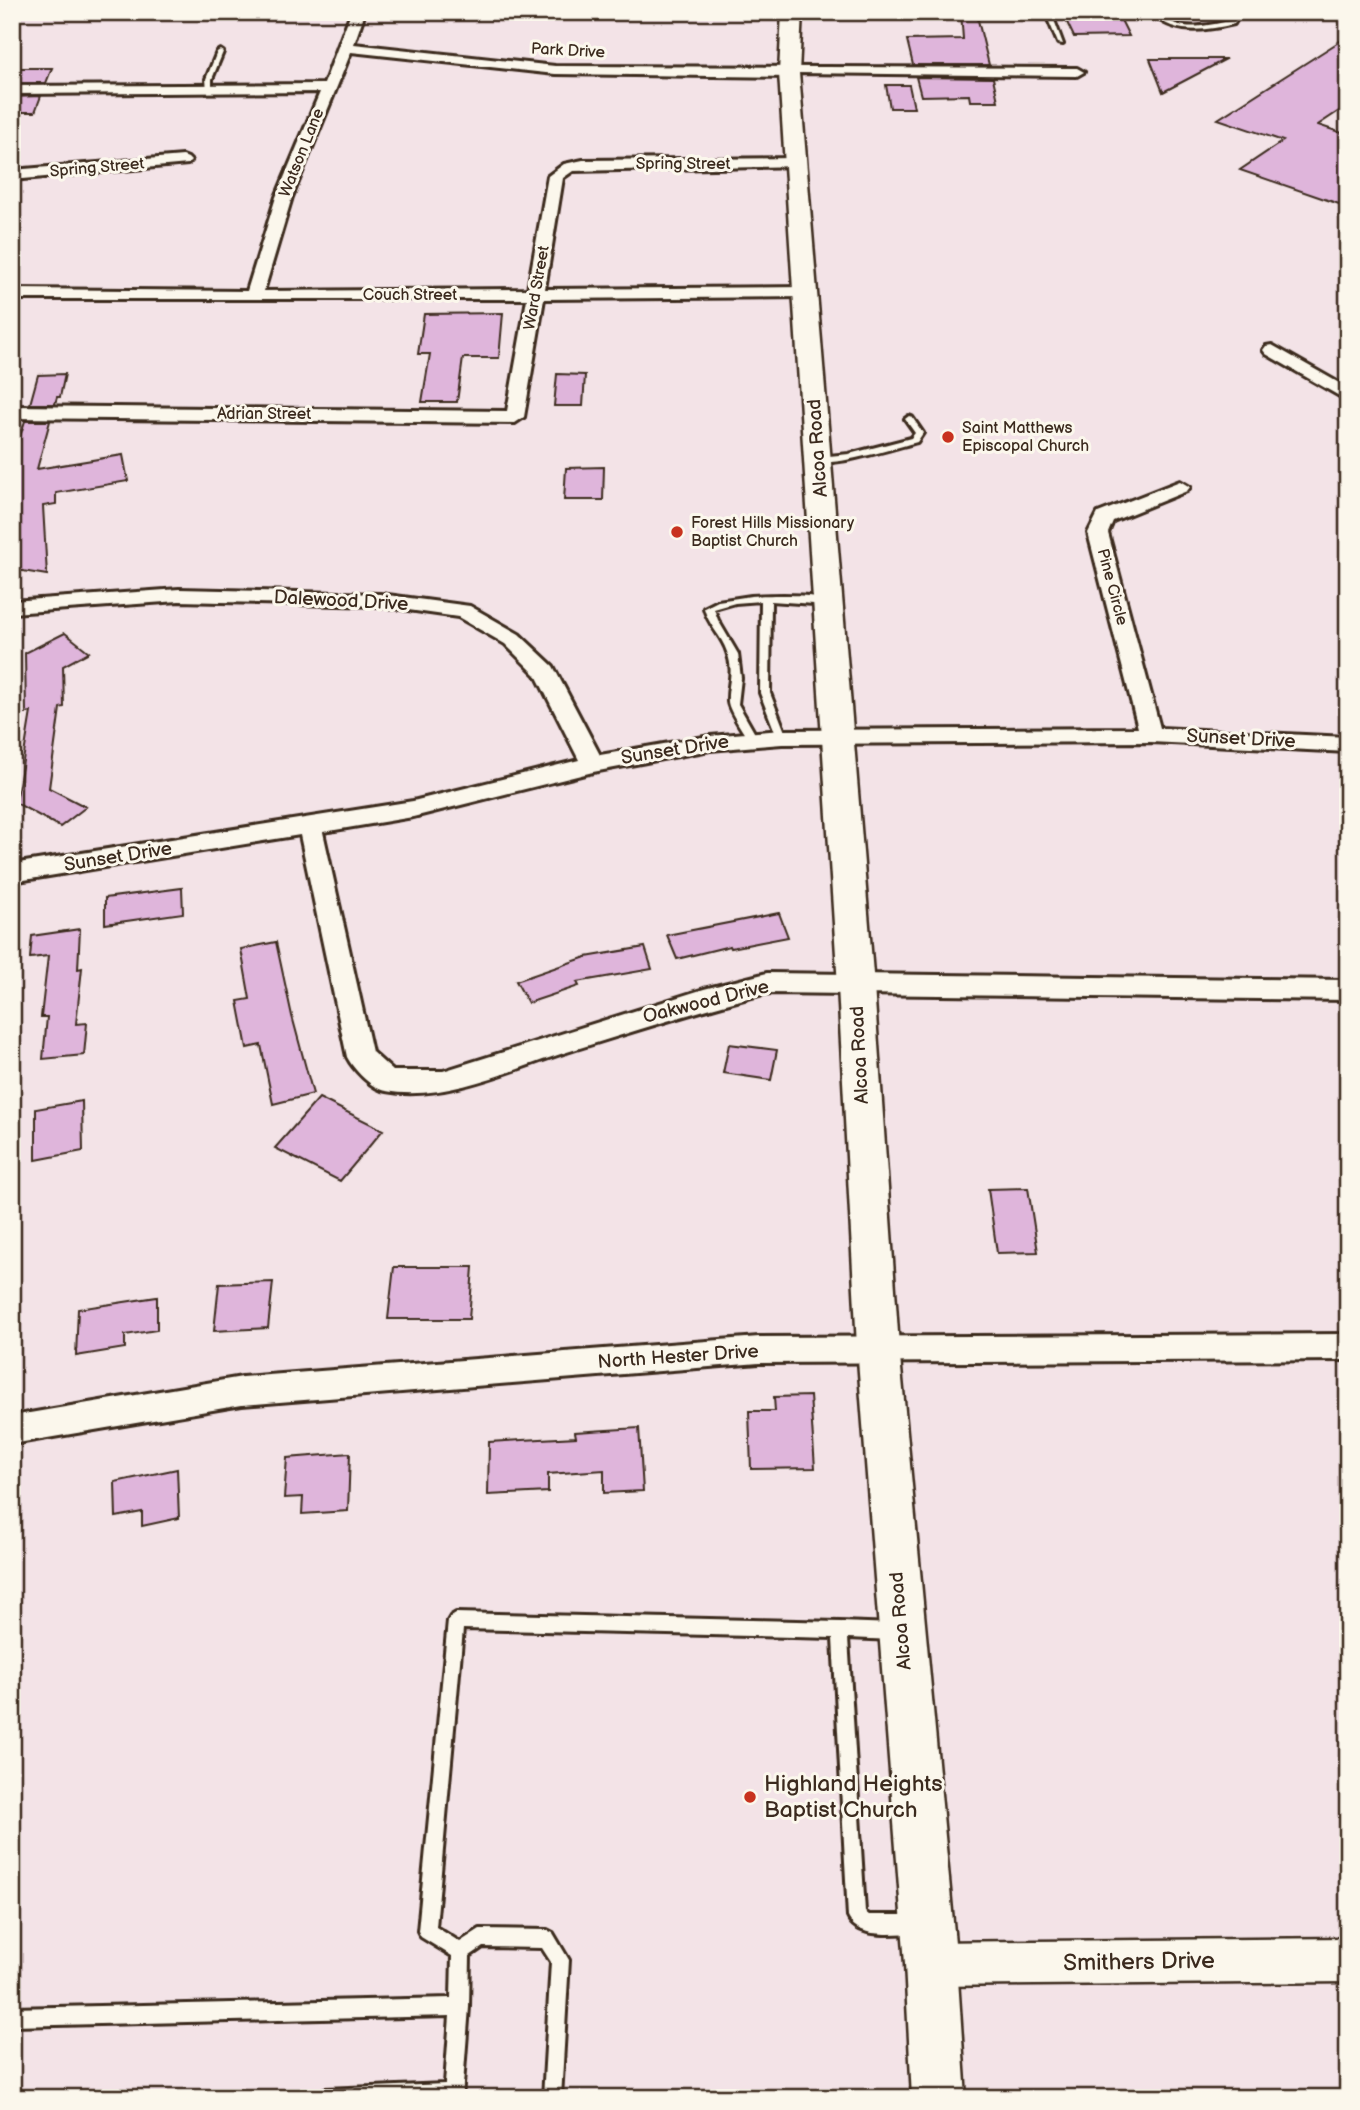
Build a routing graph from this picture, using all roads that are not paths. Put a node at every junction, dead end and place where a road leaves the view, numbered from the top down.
1 (358, 12) edge
2 (792, 12) edge
3 (1048, 12) edge
4 (1153, 12) edge
5 (1238, 12) edge
6 (1270, 12) edge
7 (1296, 12) edge
8 (1061, 43) dead end
9 (346, 47) junction
10 (220, 52) dead end
11 (789, 71) junction
12 (1077, 72) dead end
13 (328, 88) junction
14 (209, 89) junction
15 (12, 90) edge
16 (183, 161) dead end
17 (797, 163) junction
18 (569, 167) joint
19 (12, 175) edge
20 (807, 292) junction
21 (12, 294) edge
22 (536, 294) junction
23 (254, 296) junction
24 (1272, 350) dead end
25 (1348, 396) edge
26 (12, 412) edge
27 (516, 416) joint
28 (909, 419) dead end
29 (819, 460) junction
30 (1180, 487) dead end
31 (766, 600) junction
32 (828, 602) junction
33 (12, 607) edge
34 (1151, 735) junction
35 (782, 737) junction
36 (837, 738) junction
37 (753, 739) junction
38 (1348, 745) edge
39 (593, 764) junction
40 (310, 827) junction
41 (12, 873) edge
42 (856, 986) junction
43 (1348, 990) edge
44 (878, 1348) junction
45 (1348, 1348) edge
46 (12, 1430) edge
47 (841, 1630) junction
48 (902, 1632) junction
49 (857, 1917) joint
50 (929, 1944) junction
51 (461, 1952) junction
52 (1348, 1960) edge
53 (460, 2007) junction
54 (12, 2017) edge
55 (453, 2096) edge
56 (325, 2098) edge
57 (552, 2098) edge
58 (939, 2098) edge

1 - 9 street, Watson Lane
2 - 11 main road, Alcoa Road
3 - 8 lane
4 - 5 lane
6 - 7 lane
9 - 11 street, Park Drive
9 - 13 street, Watson Lane
10 - 14 lane
11 - 12 street
11 - 17 main road, Alcoa Road
13 - 14 street
13 - 23 street, Watson Lane
14 - 15 street
16 - 19 street, Spring Street
17 - 18 street, Spring Street
17 - 20 main road, Alcoa Road
18 - 22 street, Ward Street
20 - 22 street, Couch Street
20 - 29 main road, Alcoa Road
21 - 23 street, Couch Street
22 - 23 street, Couch Street
22 - 27 street, Ward Street
24 - 25 street
26 - 27 street, Adrian Street
28 - 29 lane
29 - 32 main road, Alcoa Road
30 - 34 street, Pine Circle
31 - 32 lane
31 - 35 lane
31 - 37 lane
32 - 36 main road, Alcoa Road
33 - 39 street, Dalewood Drive
34 - 36 street, Sunset Drive
34 - 38 street, Sunset Drive
35 - 36 street, Sunset Drive
35 - 37 street, Sunset Drive
36 - 42 main road, Alcoa Road
37 - 39 street, Sunset Drive
39 - 40 street, Sunset Drive
40 - 41 street, Sunset Drive
40 - 42 street, Oakwood Drive
42 - 43 street, Oakwood Drive
42 - 44 main road, Alcoa Road
44 - 45 street, North Hester Drive
44 - 46 street, North Hester Drive
44 - 48 main road, Alcoa Road
47 - 48 lane
47 - 49 lane
47 - 51 lane
48 - 50 main road, Alcoa Road
49 - 50 lane
50 - 52 street, Smithers Drive
50 - 58 main road, Alcoa Road
51 - 53 lane
51 - 57 lane
53 - 54 lane
53 - 55 lane
55 - 56 lane

